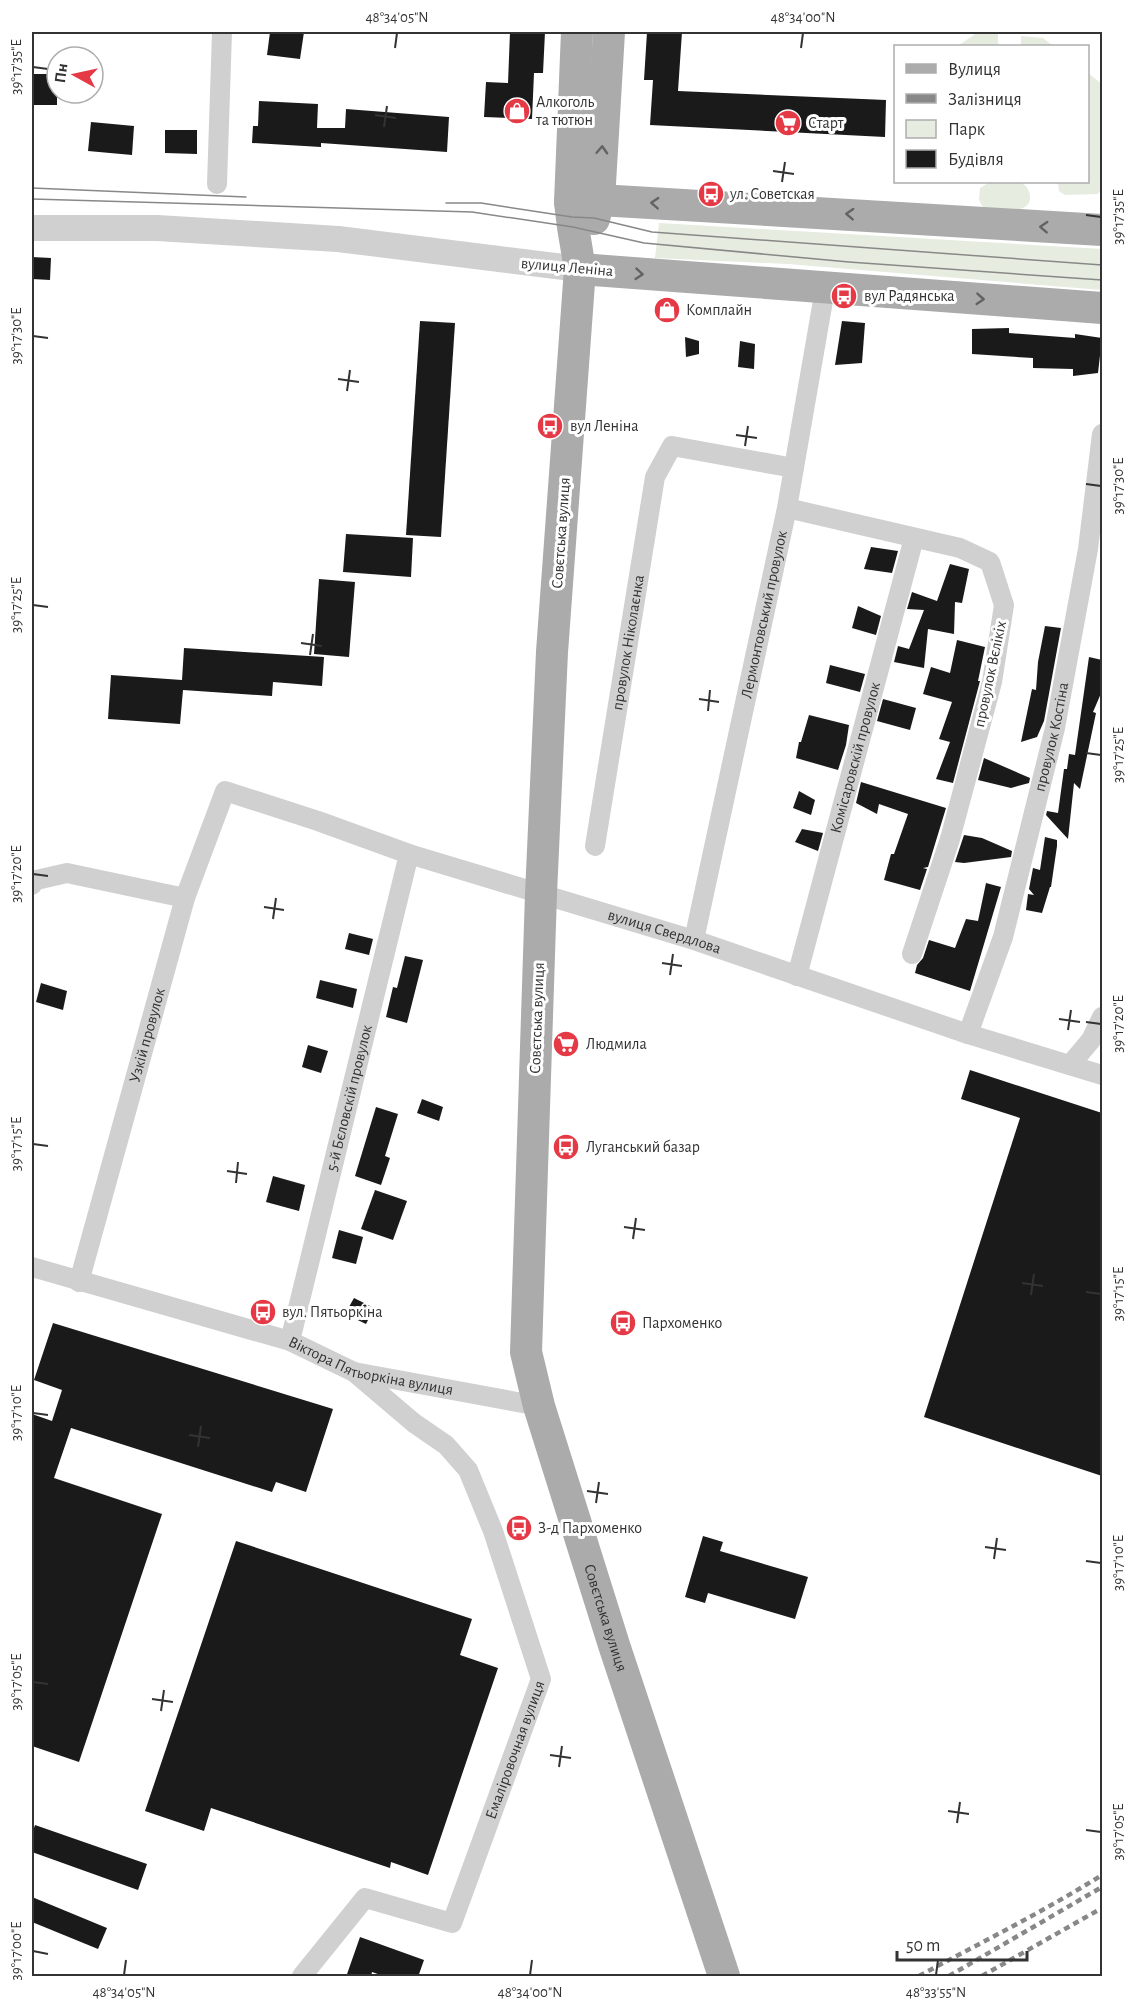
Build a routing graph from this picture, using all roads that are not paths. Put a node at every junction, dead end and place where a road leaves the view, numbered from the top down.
1 (222, 32) edge
2 (577, 32) edge
3 (609, 32) edge
4 (217, 184) dead end
5 (585, 201) junction
6 (32, 228) edge
7 (1102, 231) edge
8 (580, 269) junction
9 (825, 289) junction
10 (1102, 308) edge
11 (1102, 434) edge
12 (794, 468) junction
13 (787, 508) junction
14 (914, 538) junction
15 (225, 791) joint
16 (595, 846) dead end
17 (410, 854) junction
18 (32, 885) edge
19 (541, 894) junction
20 (184, 898) junction
21 (694, 940) junction
22 (912, 954) dead end
23 (797, 975) junction
24 (1102, 1017) edge
25 (969, 1034) junction
26 (1070, 1065) junction
27 (1102, 1075) edge
28 (32, 1267) edge
29 (79, 1282) junction
30 (291, 1341) junction
31 (354, 1372) junction
32 (539, 1406) junction
33 (303, 1977) edge
34 (724, 1977) edge

1 - 4 street
2 - 5 main road
5 -> 3 main road
7 -> 5 main road
5 - 8 main road, Совєтська вулиця
6 - 8 street, вулиця Леніна
8 -> 9 main road, вулиця Леніна
8 - 19 main road, Совєтська вулиця
9 -> 10 main road, вулиця Леніна
9 - 12 street, Лермонтовський провулок
11 - 25 street, провулок Костіна
12 - 13 street, Лермонтовський провулок
12 - 16 street, провулок Ніколаєнка
13 - 14 street, провулок Вєлікіх
13 - 21 street, Лермонтовський провулок
14 - 22 street, провулок Вєлікіх
14 - 23 street, Комісаровскій провулок
15 - 17 street, вулиця Свердлова
15 - 20 street, Узкій провулок
17 - 19 street, вулиця Свердлова
17 - 30 street, 5-й Бєловскій провулок
18 - 20 street
19 - 21 street, вулиця Свердлова
19 - 32 main road, Совєтська вулиця
20 - 29 street, Узкій провулок
21 - 23 street, вулиця Свердлова
23 - 25 street, вулиця Свердлова
24 - 26 street
25 - 26 street, вулиця Свердлова
26 - 27 street, вулиця Свердлова
28 - 29 street, Віктора Пятьоркіна вулиця
29 - 30 street, Віктора Пятьоркіна вулиця
30 - 31 street, Віктора Пятьоркіна вулиця
31 - 32 street, Віктора Пятьоркіна вулиця
31 - 33 street, Емаліровочная вулиця
32 - 34 main road, Совєтська вулиця

